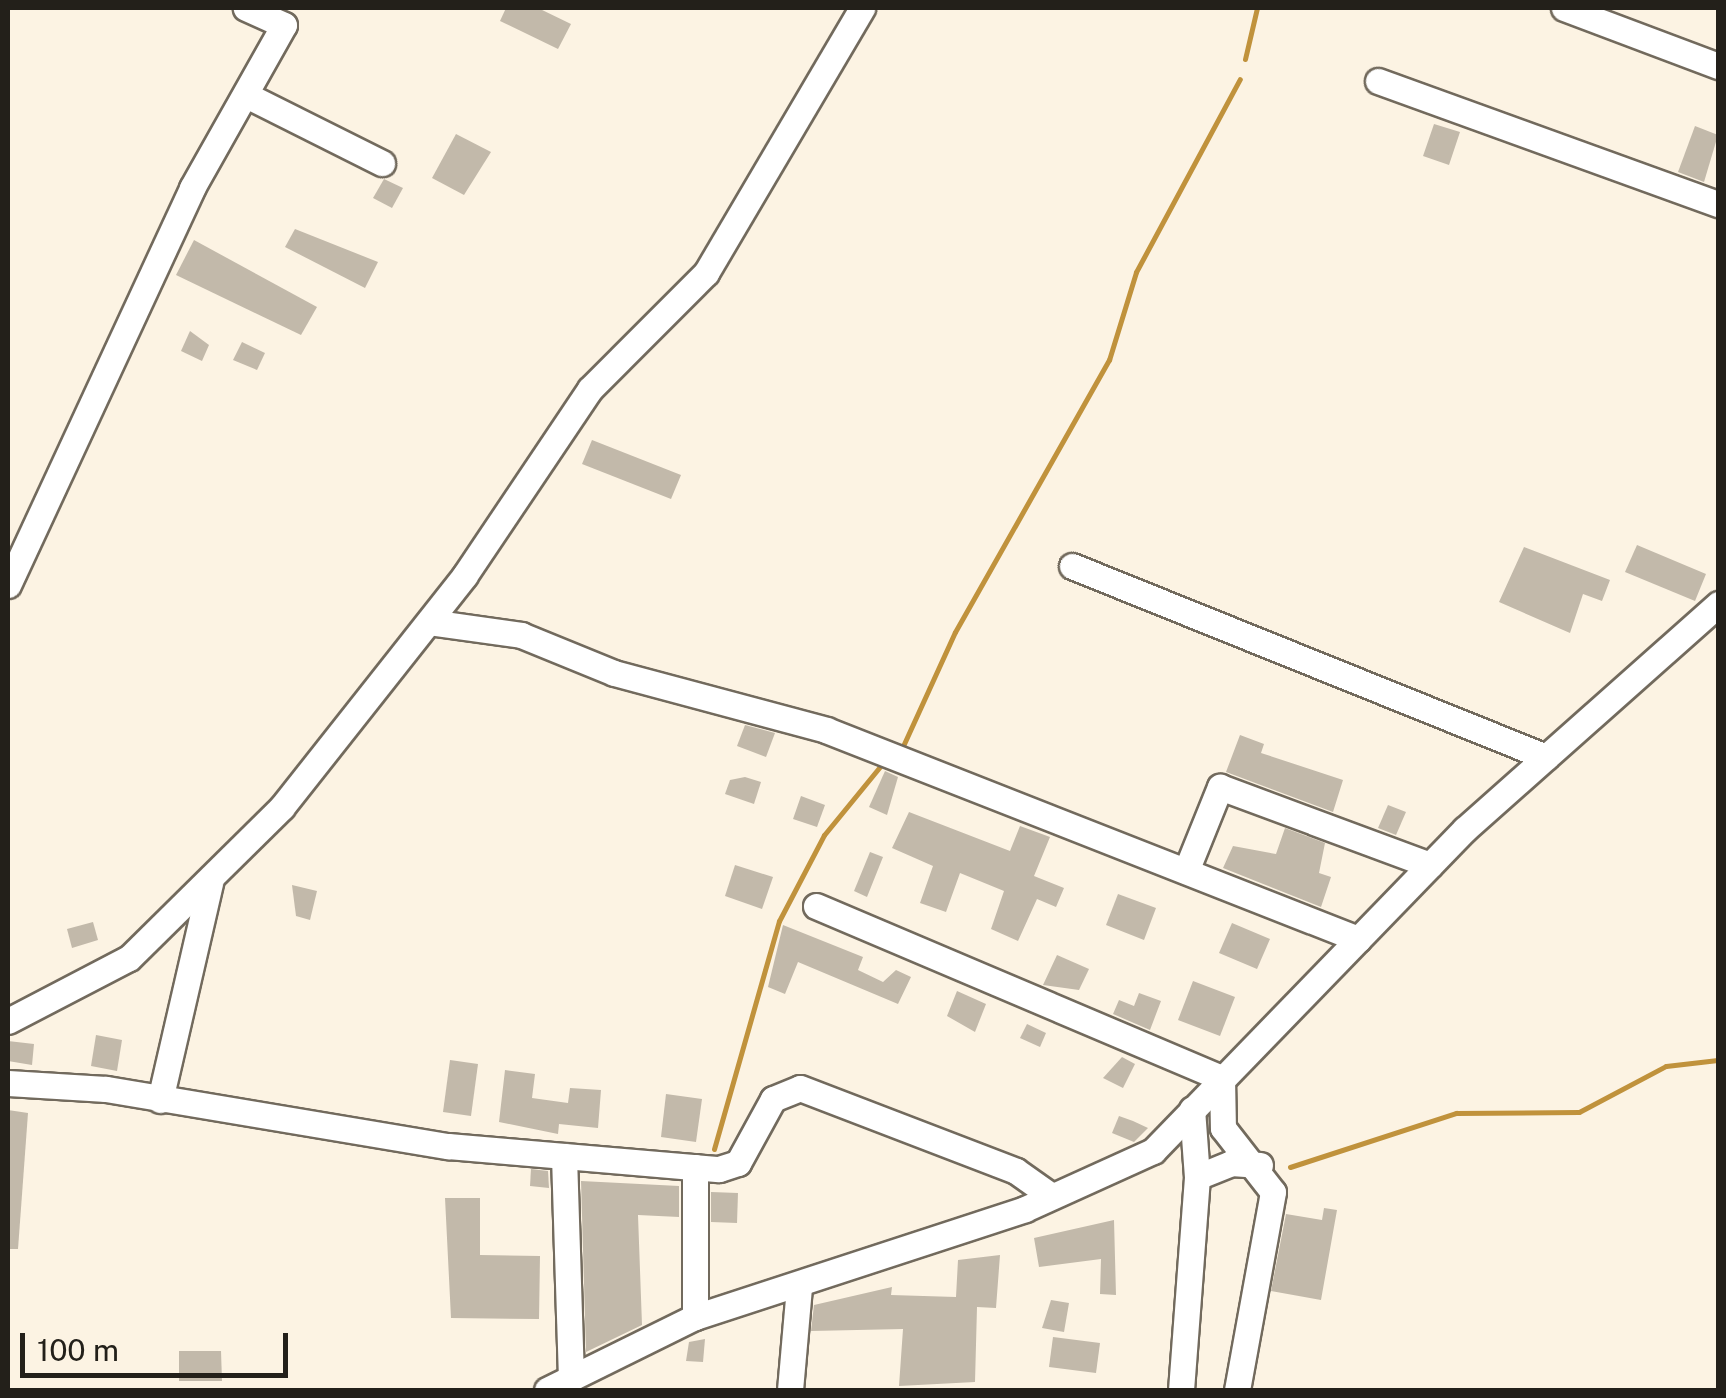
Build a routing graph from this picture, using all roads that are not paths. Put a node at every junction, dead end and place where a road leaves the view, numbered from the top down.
1 (246, 8) edge
2 (862, 8) edge
3 (1564, 8) edge
4 (289, 16) edge
5 (1718, 66) edge
6 (1378, 81) dead end
7 (248, 96) junction
8 (382, 163) dead end
9 (1718, 204) edge
10 (1072, 566) dead end
11 (8, 585) edge
12 (1718, 604) edge
13 (429, 622) junction
14 (1546, 757) junction
15 (1430, 865) junction
16 (1186, 871) junction
17 (210, 883) junction
18 (816, 906) dead end
19 (1358, 939) junction
20 (8, 1021) edge
21 (1222, 1078) junction
22 (8, 1083) edge
23 (160, 1100) junction
24 (1192, 1109) junction
25 (564, 1156) junction
26 (1260, 1166) junction
27 (695, 1167) junction
28 (1197, 1177) junction
29 (1050, 1196) junction
30 (799, 1287) junction
31 (694, 1317) junction
32 (559, 1385) edge
33 (790, 1390) edge
34 (1181, 1390) edge
35 (1237, 1390) edge

1 - 4 street
2 - 13 street
3 - 5 street
4 - 7 street
6 - 9 street
7 - 8 street
7 - 11 street
10 - 14 street
12 - 14 street
13 - 16 street
13 - 17 street
14 - 15 street
15 - 16 street
15 - 19 street
16 - 19 street
17 - 20 street
17 - 23 street
18 - 21 street
19 - 21 street
21 - 24 street
21 - 26 street
22 - 23 street
23 - 25 street
24 - 28 street
24 - 29 street
25 - 27 street
25 - 32 street
26 - 28 street
26 - 35 street
27 - 29 street
27 - 31 street
28 - 34 street
29 - 30 street
30 - 31 street
30 - 33 street
31 - 32 street

